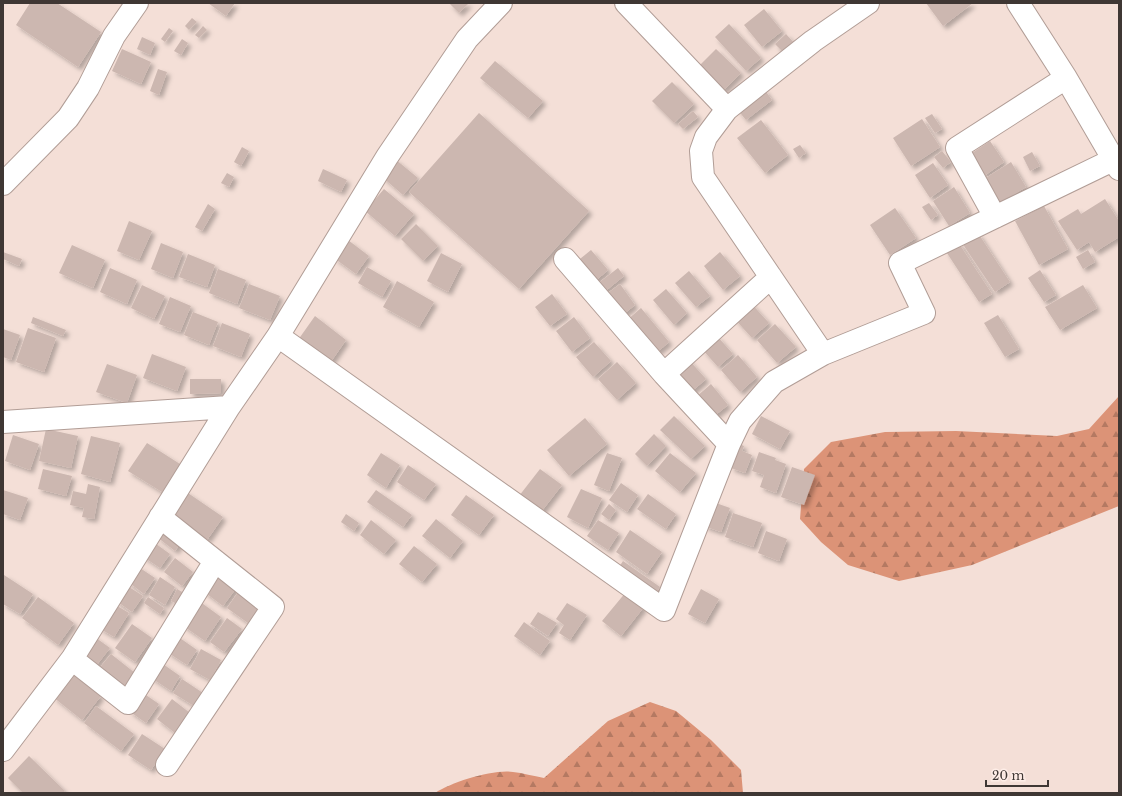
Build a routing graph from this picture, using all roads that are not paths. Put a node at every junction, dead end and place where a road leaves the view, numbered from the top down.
1 (137, 3) edge
2 (501, 3) edge
3 (626, 3) edge
4 (868, 3) edge
5 (1018, 3) edge
6 (1066, 78) junction
7 (727, 109) junction
8 (1117, 162) edge
9 (7, 174) edge
10 (995, 217) junction
11 (565, 259) dead end
12 (771, 277) junction
13 (278, 336) junction
14 (823, 354) junction
15 (664, 374) junction
16 (229, 407) junction
17 (3, 422) edge
18 (729, 444) junction
19 (160, 517) junction
20 (215, 561) junction
21 (72, 659) junction
22 (3, 750) edge
23 (167, 765) dead end

1 - 9 street
2 - 13 street
3 - 7 street
4 - 7 street
5 - 6 street
6 - 8 street
6 - 10 street
7 - 12 street
8 - 10 street
10 - 14 street
11 - 15 street
12 - 14 street
12 - 15 street
13 - 16 street
13 - 18 street
14 - 18 street
15 - 18 street
16 - 17 street
16 - 19 street
19 - 20 street
19 - 21 street
20 - 21 street
20 - 23 street
21 - 22 street

